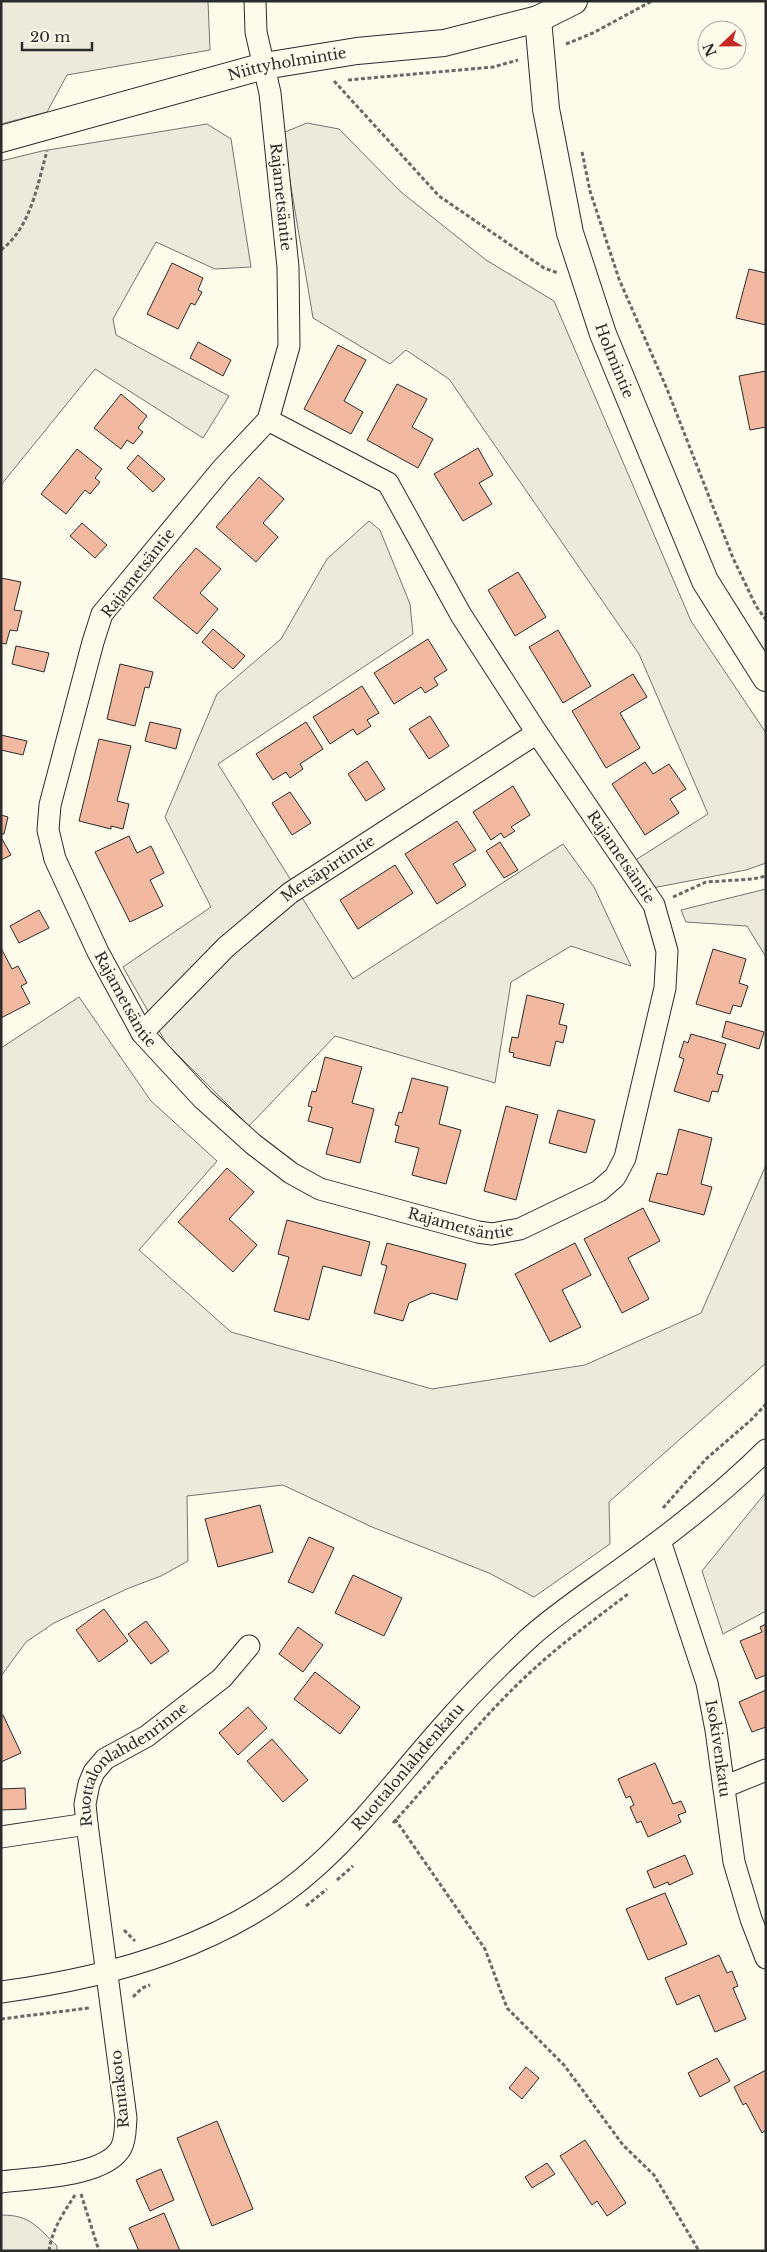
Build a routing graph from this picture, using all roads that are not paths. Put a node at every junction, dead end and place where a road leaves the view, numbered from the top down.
1 (255, 1) edge
2 (574, 1) edge
3 (538, 19) junction
4 (264, 66) junction
5 (1, 139) edge
6 (268, 420) junction
7 (766, 678) edge
8 (537, 733) junction
9 (142, 1033) junction
10 (766, 1450) edge
11 (660, 1541) junction
12 (249, 1646) dead end
13 (766, 1770) edge
14 (724, 1787) junction
15 (86, 1824) junction
16 (1, 1836) edge
17 (766, 1958) edge
18 (105, 1974) junction
19 (1, 1992) edge
20 (1, 2182) edge

1 - 4 street, Rajametsäntie
2 - 3 street, Niittyholmintie
3 - 4 street, Niittyholmintie
3 - 7 street, Holmintie
4 - 5 street, Niittyholmintie
4 - 6 street, Rajametsäntie
6 - 8 street, Rajametsäntie
6 - 9 street, Rajametsäntie
8 - 9 street, Metsäpirtintie
8 - 9 street, Rajametsäntie
10 - 11 street, Ruottalonlahdenkatu
11 - 14 street, Isokivenkatu
11 - 18 street, Ruottalonlahdenkatu
12 - 15 street, Ruottalonlahdenrinne
13 - 14 street
14 - 17 street, Isokivenkatu
15 - 16 street
15 - 18 street, Ruottalonlahdenrinne
18 - 19 street, Ruottalonlahdenkatu
18 - 20 street, Rantakoto

